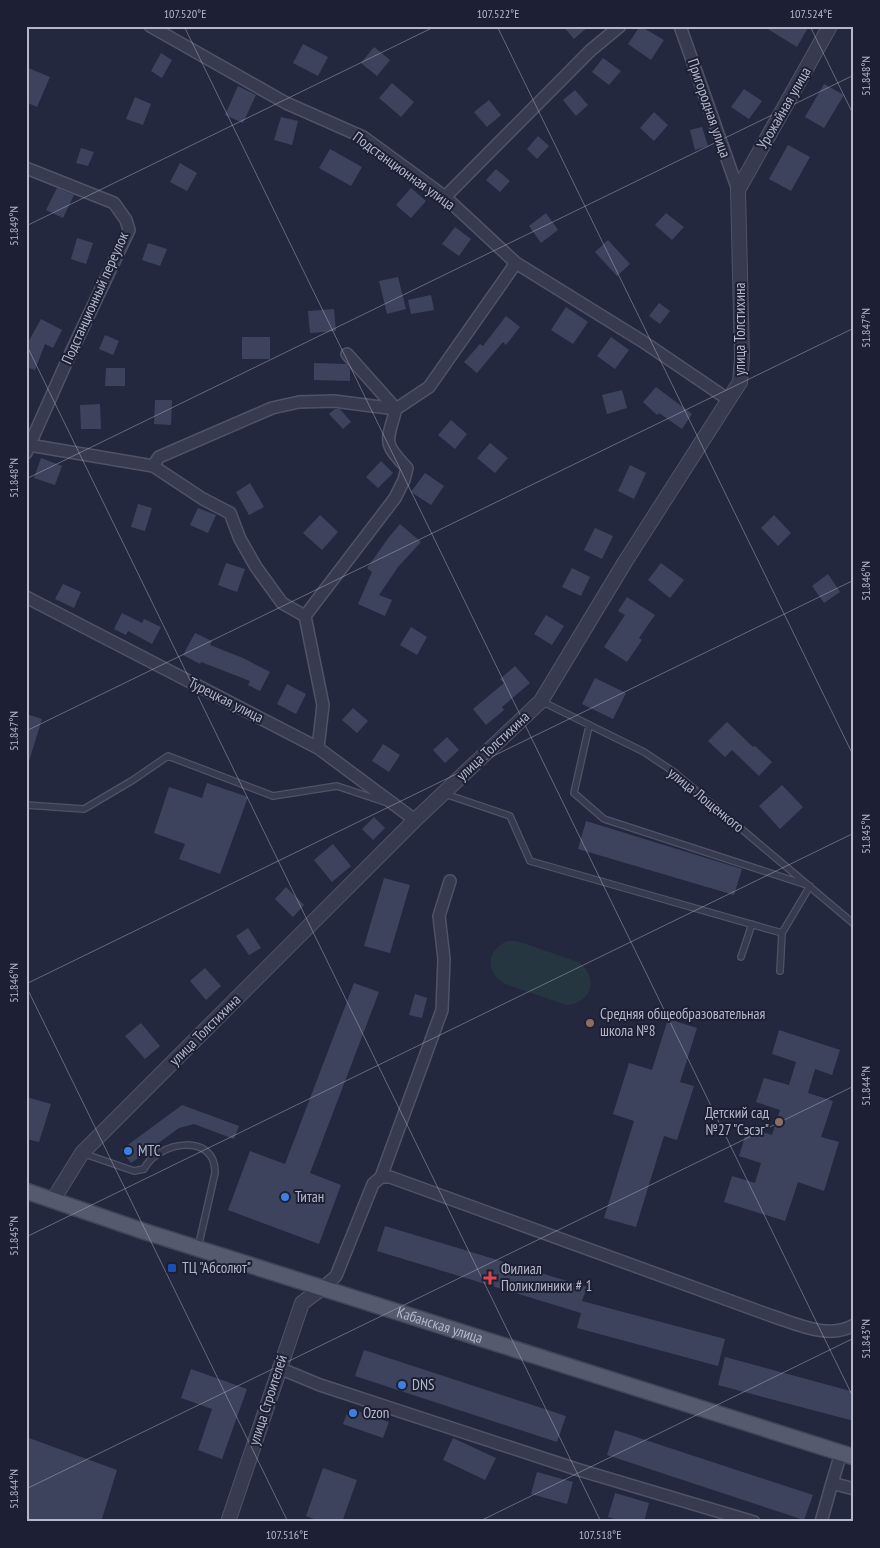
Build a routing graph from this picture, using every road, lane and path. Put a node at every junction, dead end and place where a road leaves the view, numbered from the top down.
1 (150, 26) edge
2 (620, 26) edge
3 (680, 26) edge
4 (830, 26) edge
5 (27, 172) edge
6 (738, 190) junction
7 (445, 197) junction
8 (516, 263) junction
9 (346, 354) dead end
10 (729, 400) junction
11 (396, 409) junction
12 (28, 449) edge
13 (153, 466) junction
14 (26, 597) edge
15 (305, 616) junction
16 (541, 702) junction
17 (589, 726) junction
18 (318, 748) junction
19 (443, 793) junction
20 (26, 805) edge
21 (397, 806) junction
22 (415, 820) junction
23 (450, 881) dead end
24 (810, 886) junction
25 (752, 924) junction
26 (854, 924) edge
27 (782, 933) junction
28 (740, 957) dead end
29 (780, 971) dead end
30 (82, 1153) junction
31 (381, 1177) junction
32 (26, 1191) edge
33 (54, 1200) junction
34 (198, 1248) junction
35 (322, 1288) junction
36 (854, 1325) edge
37 (279, 1368) junction
38 (847, 1455) edge
39 (832, 1483) junction
40 (854, 1489) edge
41 (228, 1522) edge
42 (754, 1522) edge
43 (821, 1522) edge

1 - 7 street, Подстанционная улица
2 - 7 street
3 - 6 street, Пригородная улица
4 - 6 street, Урожайная улица
5 - 12 street, Подстанционный переулок
6 - 10 street, улица Толстихина
7 - 8 street, Подстанционная улица
8 - 10 street, Подстанционная улица
8 - 11 street
9 - 11 street
10 - 16 street, улица Толстихина
11 - 13 street
11 - 15 street
12 - 13 street
13 - 15 street
14 - 18 street, Турецкая улица
15 - 18 street
16 - 17 lane, улица Лощенкого
16 - 19 street, улица Толстихина
17 - 24 lane, улица Лощенкого
17 - 24 lane
18 - 21 street, Турецкая улица
19 - 22 street, улица Толстихина
19 - 25 lane
20 - 21 lane
21 - 22 street, Турецкая улица
22 - 30 street, улица Толстихина
23 - 31 street
24 - 26 lane, улица Лощенкого
24 - 27 lane
25 - 27 lane
25 - 28 lane
27 - 29 lane
30 - 33 street, улица Толстихина
30 - 34 lane
31 - 35 street
31 - 36 street
32 - 33 main road, Кабанская улица
33 - 34 main road, Кабанская улица
34 - 35 main road, Кабанская улица
35 - 37 street, улица Строителей
35 - 38 main road, Кабанская улица
37 - 41 street, улица Строителей
37 - 42 street
38 - 39 street
39 - 40 street
39 - 43 street

